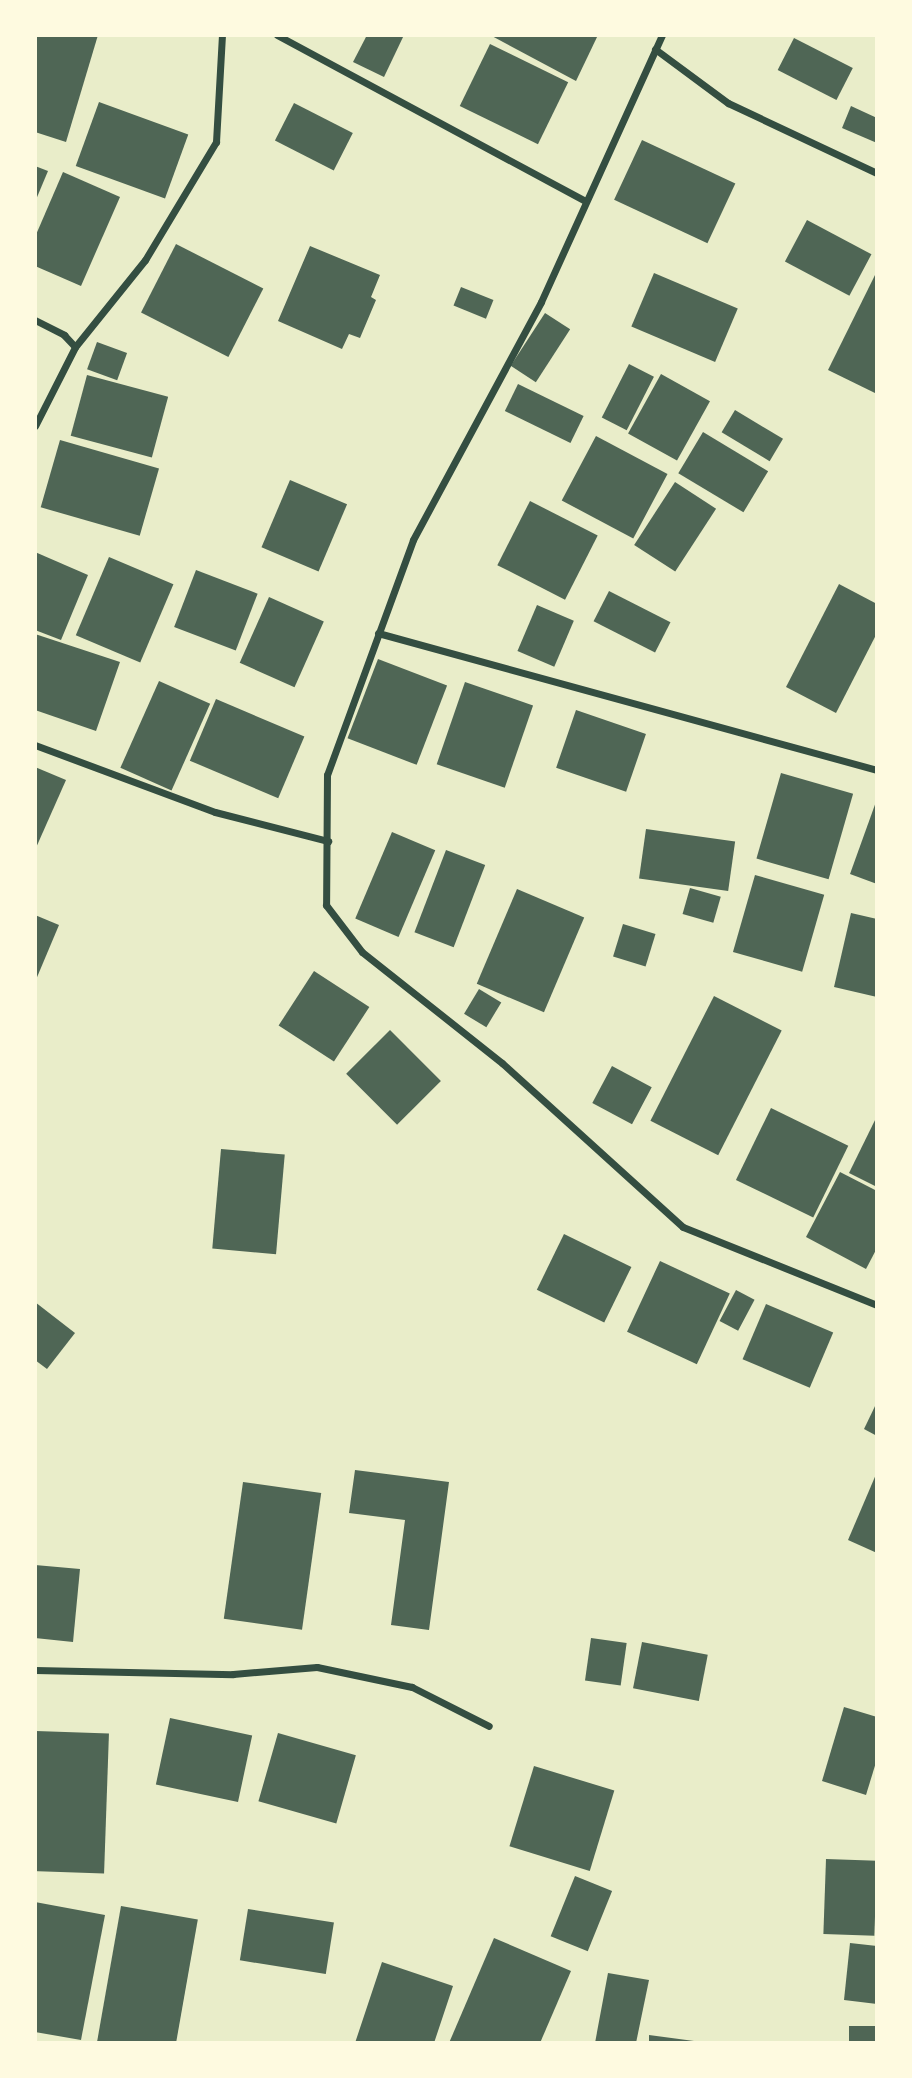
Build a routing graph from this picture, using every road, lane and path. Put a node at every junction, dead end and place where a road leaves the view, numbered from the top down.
1 (222, 35) edge
2 (277, 35) edge
3 (662, 35) edge
4 (655, 49) junction
5 (877, 173) edge
6 (586, 201) junction
7 (35, 320) edge
8 (75, 347) junction
9 (35, 426) edge
10 (378, 634) junction
11 (35, 745) edge
12 (877, 770) edge
13 (328, 841) junction
14 (877, 1305) edge
15 (35, 1670) edge
16 (489, 1726) dead end

1 - 8 street
2 - 6 street
3 - 4 street
4 - 5 street
4 - 6 street
6 - 10 street
7 - 8 street
8 - 9 street
10 - 12 street
10 - 13 street
11 - 13 street
13 - 14 street
15 - 16 street

